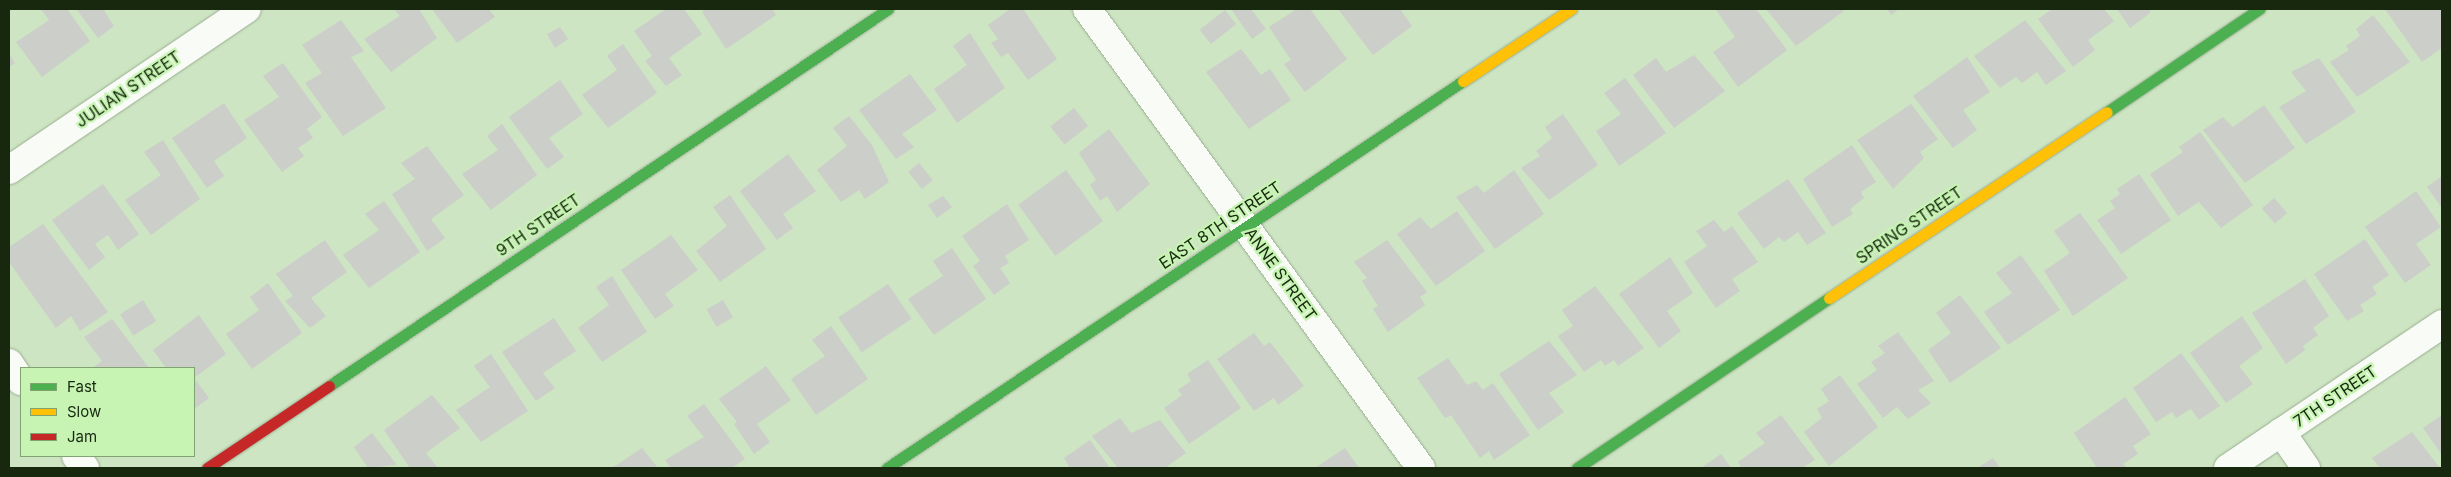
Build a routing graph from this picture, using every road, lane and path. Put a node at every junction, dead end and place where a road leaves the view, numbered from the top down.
1 (247, 9) edge
2 (888, 9) edge
3 (1087, 9) edge
4 (1571, 9) edge
5 (2259, 9) edge
6 (9, 170) edge
7 (1246, 226) junction
8 (2442, 324) edge
9 (9, 363) edge
10 (20, 380) edge
11 (2281, 432) junction
12 (77, 457) edge
13 (85, 468) edge
14 (207, 468) edge
15 (887, 468) edge
16 (1421, 468) edge
17 (1578, 468) edge
18 (2228, 468) edge
19 (2306, 468) edge

1 - 6 street, JULIAN STREET
2 - 14 street, 9TH STREET
3 - 7 street, ANNE STREET
4 - 7 street, EAST 8TH STREET
5 - 17 street, SPRING STREET
7 - 15 street, EAST 8TH STREET
7 - 16 street, ANNE STREET
8 - 11 street, 7TH STREET
9 - 10 street
11 - 18 street, 7TH STREET
11 - 19 street
12 - 13 street

